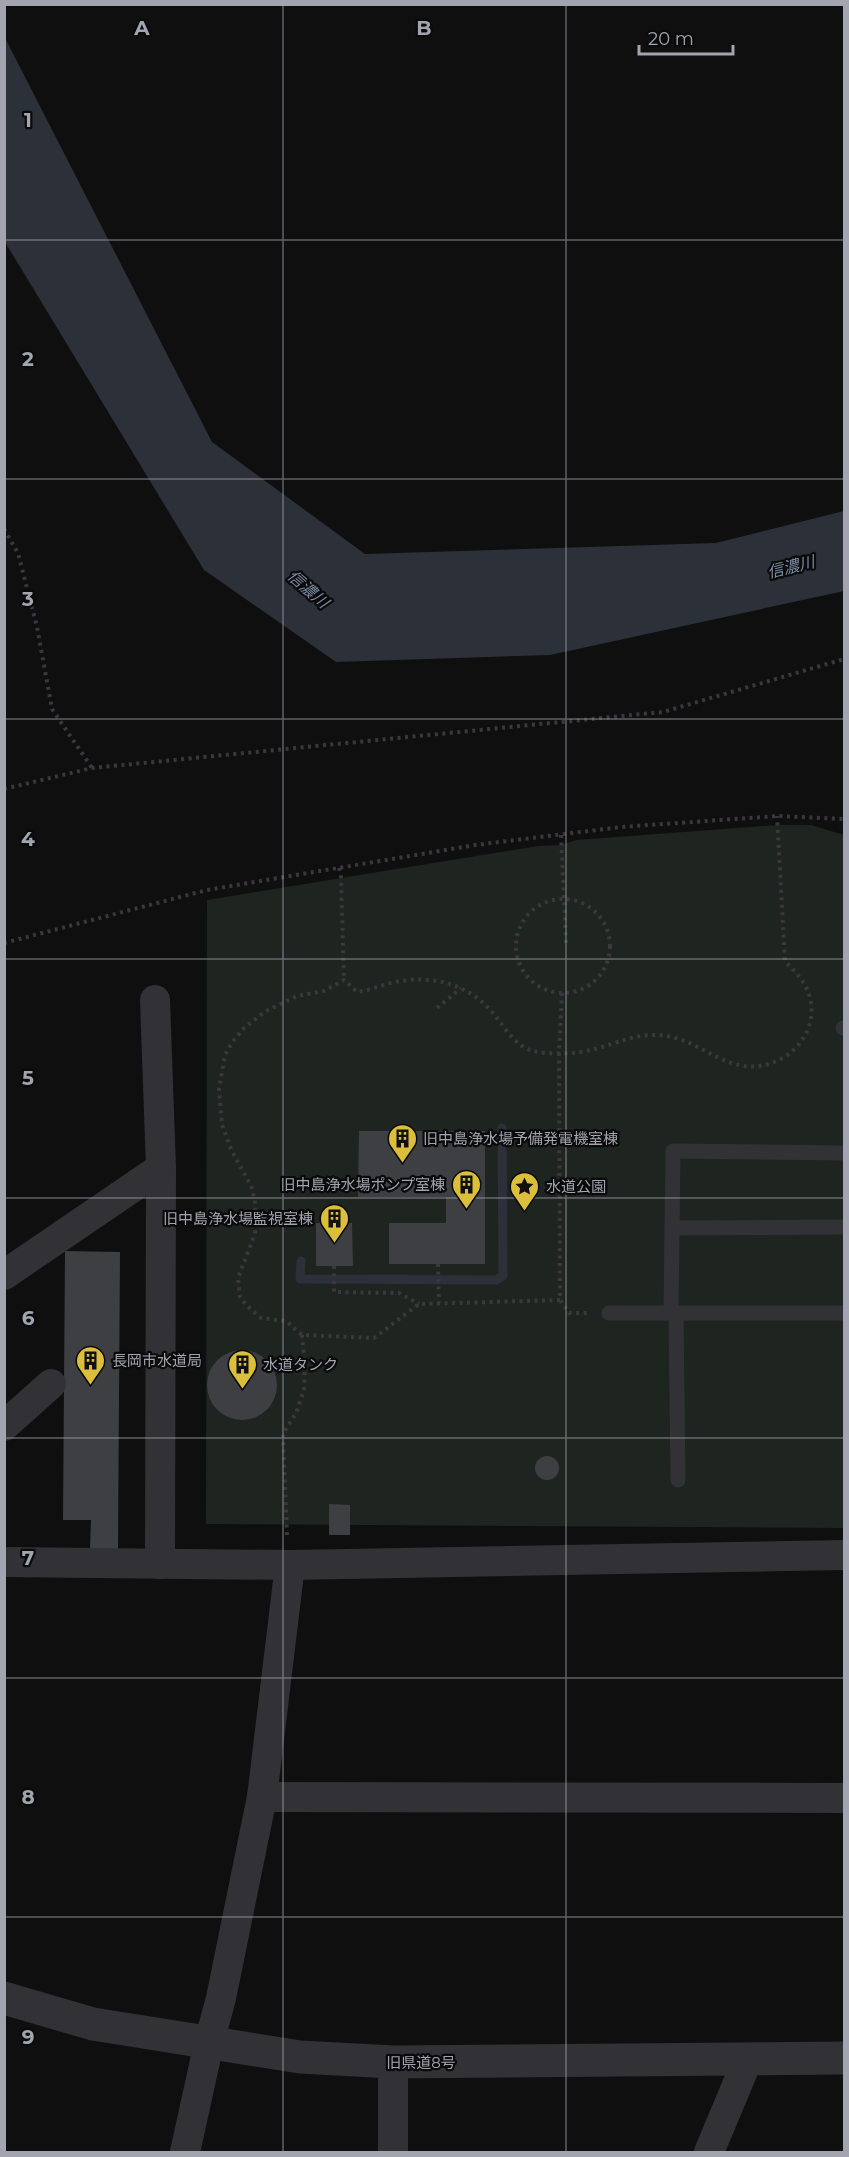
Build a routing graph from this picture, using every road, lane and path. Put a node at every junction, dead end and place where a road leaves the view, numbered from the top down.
1 (4, 530) edge
2 (844, 659) edge
3 (92, 768) junction
4 (4, 789) edge
5 (777, 816) junction
6 (844, 819) edge
7 (561, 835) junction
8 (339, 868) junction
9 (562, 898) junction
10 (566, 942) dead end
11 (4, 943) edge
12 (344, 980) junction
13 (461, 988) junction
14 (562, 993) junction
15 (155, 1000) dead end
16 (437, 1008) dead end
17 (559, 1053) junction
18 (844, 1153) edge
19 (161, 1168) junction
20 (844, 1227) edge
21 (672, 1228) junction
22 (438, 1264) dead end
23 (334, 1266) dead end
24 (4, 1275) edge
25 (560, 1300) junction
26 (419, 1304) junction
27 (439, 1304) junction
28 (609, 1313) joint
29 (674, 1313) junction
30 (844, 1313) edge
31 (302, 1335) junction
32 (51, 1384) dead end
33 (4, 1426) edge
34 (678, 1480) dead end
35 (844, 1555) edge
36 (4, 1562) edge
37 (160, 1564) junction
38 (290, 1565) junction
39 (262, 1797) junction
40 (844, 1798) edge
41 (4, 1998) edge
42 (209, 2043) junction
43 (844, 2058) edge
44 (748, 2059) junction
45 (393, 2062) junction
46 (185, 2152) edge
47 (393, 2152) edge
48 (709, 2152) edge

1 - 3 path
2 - 3 path
3 - 4 path
5 - 6 path
5 - 7 path
5 - 17 path
7 - 8 path
7 - 9 path
8 - 11 path
8 - 12 path
9 - 10 path
9 - 14 path
9 - 14 path
12 - 13 path
12 - 31 path
13 - 16 path
13 - 17 path
14 - 17 path
15 - 19 street
17 - 25 path
18 - 21 lane
19 - 24 street
19 - 37 street
20 - 21 lane
21 - 29 lane
22 - 27 path
23 - 26 path
25 - 27 path
25 - 28 path
26 - 27 path
26 - 31 path
28 - 29 lane
29 - 30 lane
29 - 34 lane
31 - 38 path
32 - 33 street
35 - 38 street
36 - 37 street
37 - 38 street
38 - 39 street
39 - 40 street
39 - 42 street
41 - 42 street, 旧県道8号
42 - 45 street, 旧県道8号
42 - 46 street
43 - 44 street, 旧県道8号
44 - 45 street, 旧県道8号
44 - 48 street
45 - 47 street

